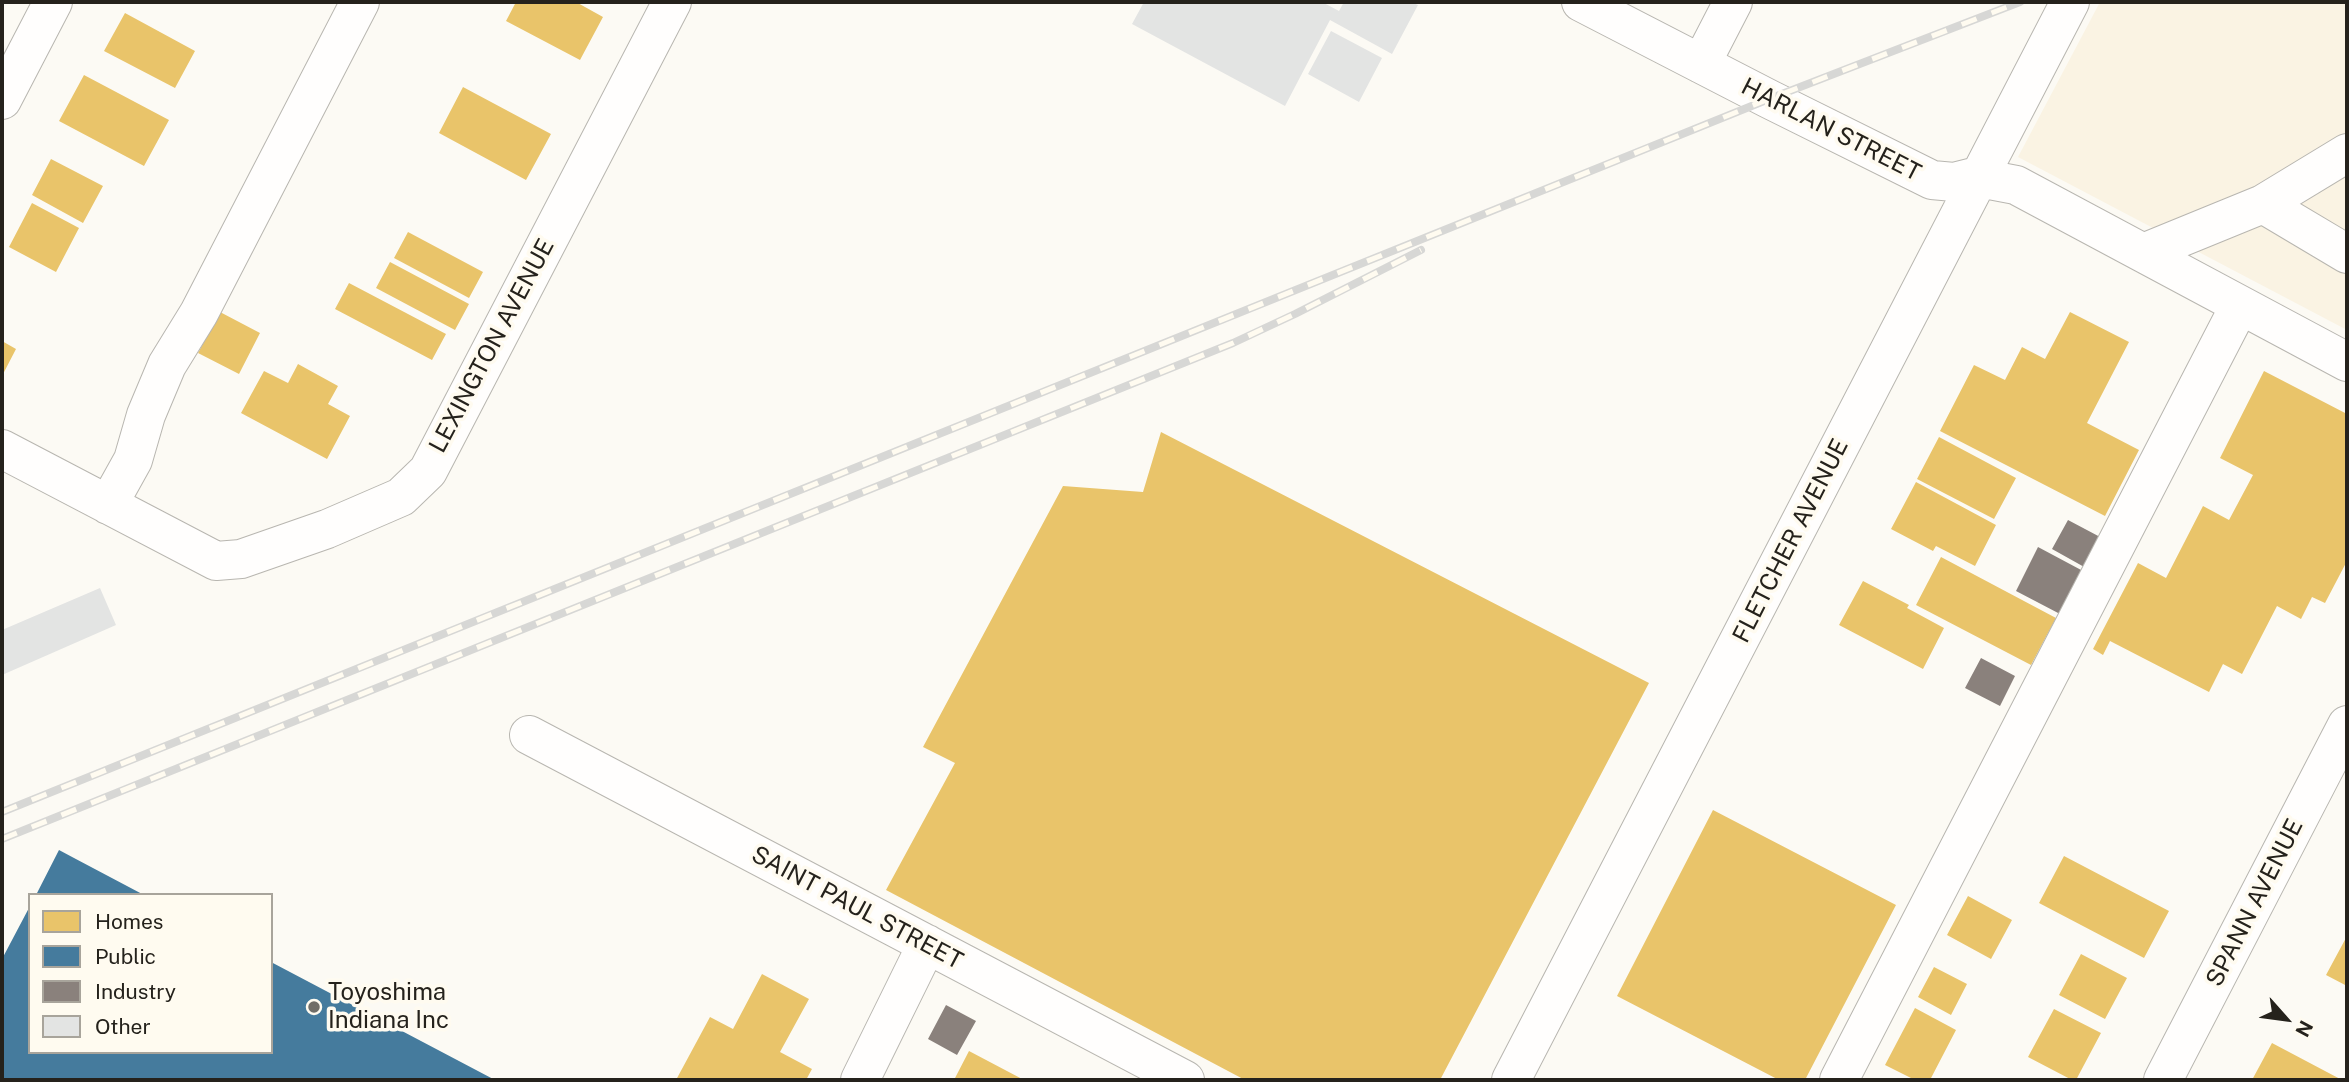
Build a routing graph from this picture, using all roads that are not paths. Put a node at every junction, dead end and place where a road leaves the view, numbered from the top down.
1 (53, 2) edge
2 (360, 2) edge
3 (672, 2) edge
4 (1581, 2) edge
5 (1733, 2) edge
6 (2070, 2) edge
7 (1700, 64) junction
8 (2, 100) edge
9 (2347, 153) edge
10 (1979, 179) junction
11 (2263, 204) junction
12 (2143, 253) junction
13 (2347, 254) edge
14 (2240, 305) junction
15 (2347, 362) edge
16 (2, 449) edge
17 (108, 505) junction
18 (2347, 725) edge
19 (529, 735) dead end
20 (927, 944) junction
21 (1131, 1068) edge
22 (860, 1080) edge
23 (1185, 1080) edge
24 (1511, 1080) edge
25 (1839, 1080) edge
26 (2163, 1080) edge

1 - 8 street
2 - 17 street
3 - 17 street, LEXINGTON AVENUE
4 - 7 street, HARLAN STREET
5 - 7 street
6 - 10 street, FLETCHER AVENUE
7 - 10 street, HARLAN STREET
9 - 11 street
10 - 12 street, HARLAN STREET
10 - 24 street, FLETCHER AVENUE
11 - 12 street
11 - 13 street
12 - 14 street, HARLAN STREET
14 - 15 street, HARLAN STREET
14 - 25 street
16 - 17 street
18 - 26 street, SPANN AVENUE
19 - 20 street, SAINT PAUL STREET
20 - 21 street, SAINT PAUL STREET
20 - 22 street
21 - 23 street, SAINT PAUL STREET

